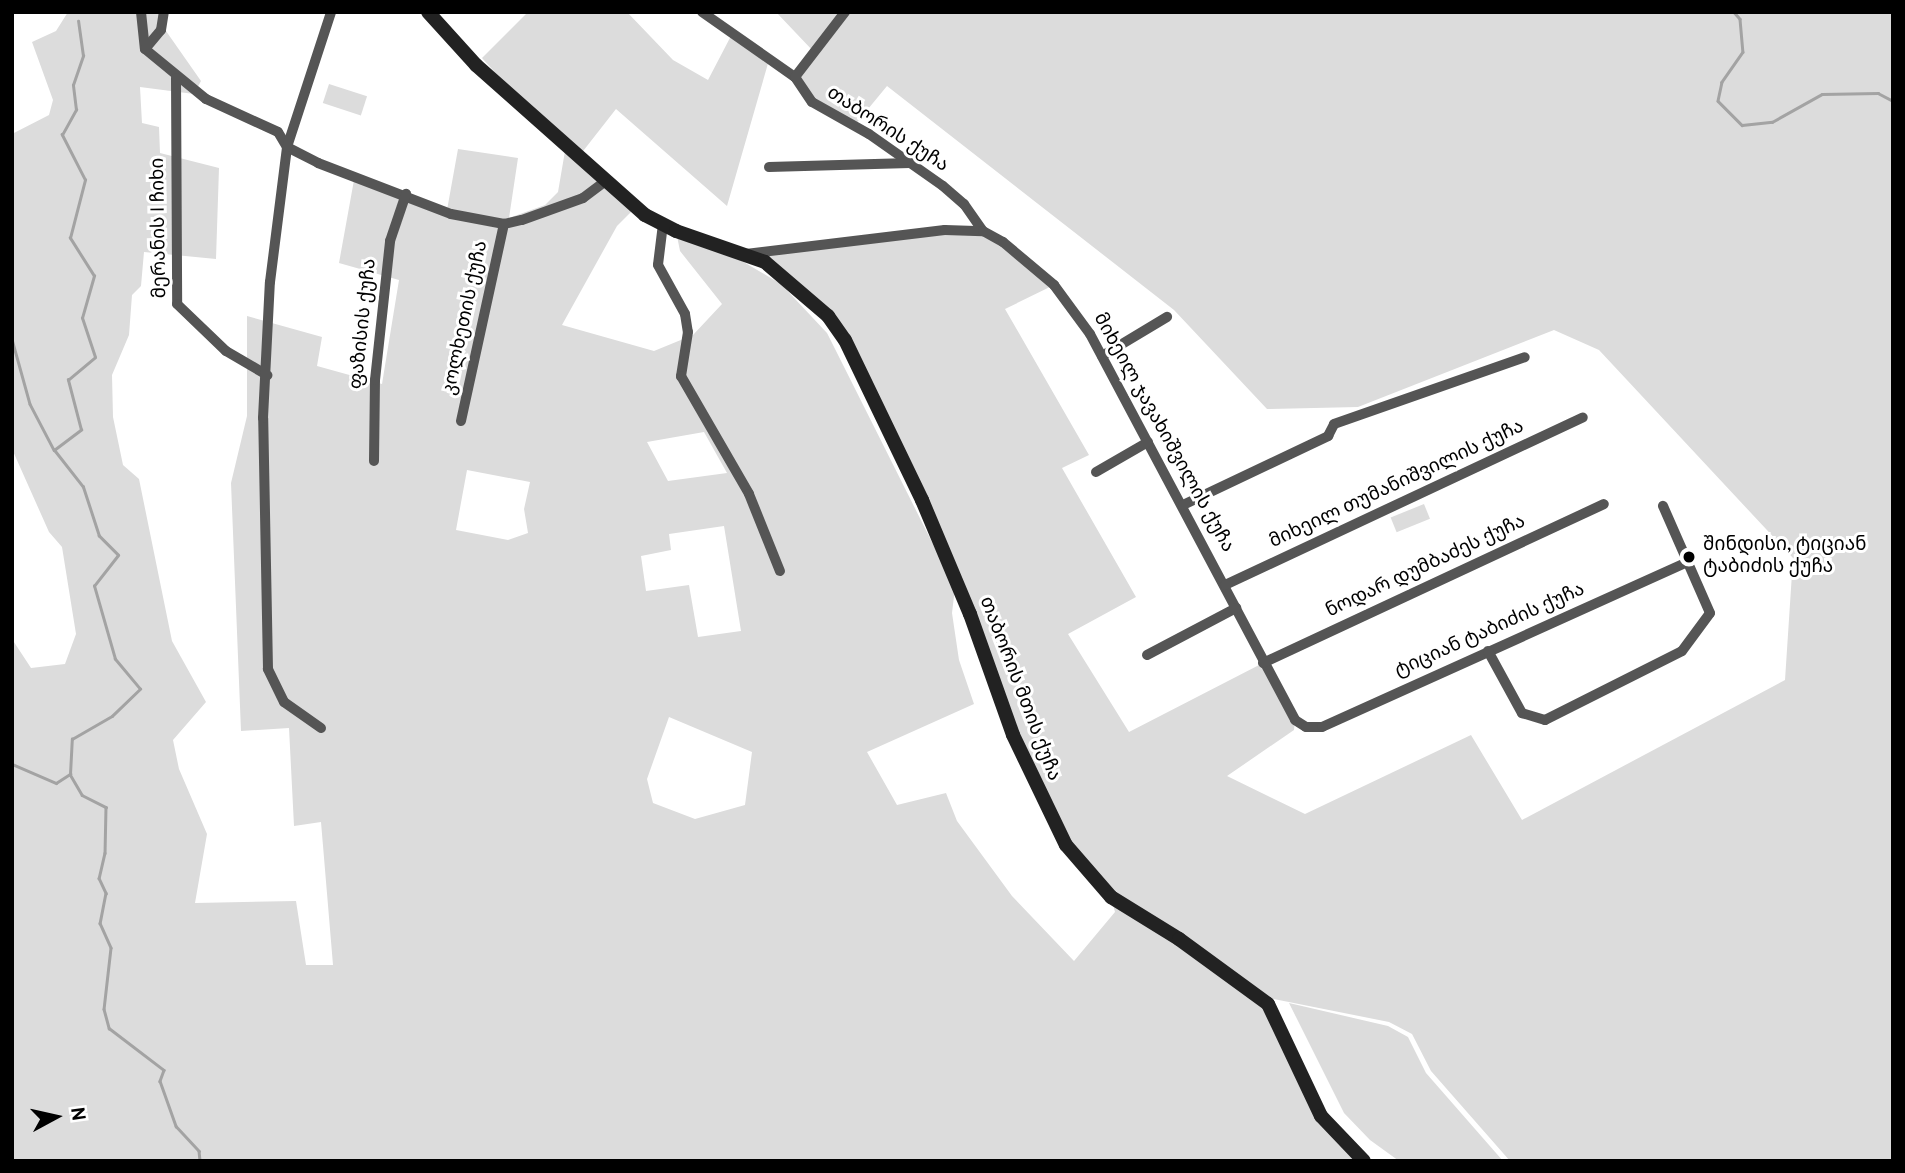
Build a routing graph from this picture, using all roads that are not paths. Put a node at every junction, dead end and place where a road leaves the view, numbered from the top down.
1 (141, 12) edge
2 (164, 12) edge
3 (331, 12) edge
4 (428, 12) edge
5 (702, 12) edge
6 (845, 12) edge
7 (145, 49) junction
8 (176, 78) junction
9 (794, 78) junction
10 (287, 146) junction
11 (910, 163) junction
12 (769, 167) dead end
13 (607, 180) junction
14 (406, 194) junction
15 (504, 224) junction
16 (663, 224) junction
17 (983, 231) junction
18 (744, 254) junction
19 (1167, 317) dead end
20 (1102, 356) junction
21 (1525, 357) dead end
22 (267, 375) junction
23 (1583, 417) dead end
24 (461, 421) dead end
25 (1148, 442) junction
26 (374, 461) dead end
27 (1096, 472) dead end
28 (1604, 503) dead end
29 (1183, 505) junction
30 (1663, 506) dead end
31 (1687, 562) junction
32 (780, 572) dead end
33 (1225, 585) junction
34 (1236, 608) junction
35 (1488, 651) junction
36 (1146, 655) dead end
37 (1263, 663) junction
38 (1306, 727) joint
39 (321, 728) dead end
40 (1364, 1161) edge

1 - 7 street
2 - 7 street
3 - 10 street
4 - 13 main road
5 - 9 street, თაბორის ქუჩა
6 - 9 street
7 - 8 street
8 - 10 street
8 - 22 street, მერანის I ჩიხი
9 - 11 street, თაბორის ქუჩა
10 - 14 street
10 - 22 street
11 - 12 street
11 - 17 street, თაბორის ქუჩა
13 - 15 street
13 - 16 main road
14 - 15 street
14 - 26 street, ფაზისის ქუჩა
15 - 24 street, კოლხეთის ქუჩა
16 - 18 main road
16 - 32 street
17 - 18 street
17 - 20 street, მიხეილ ჯავახიშვილის ქუჩა
18 - 40 main road, თაბორის მთის ქუჩა
19 - 20 street
20 - 25 street, მიხეილ ჯავახიშვილის ქუჩა
21 - 29 street
22 - 39 street
23 - 33 street, მიხეილ თუმანიშვილის ქუჩა
25 - 27 street
25 - 29 street, მიხეილ ჯავახიშვილის ქუჩა
28 - 37 street, ნოდარ დუმბაძეს ქუჩა
29 - 33 street, მიხეილ ჯავახიშვილის ქუჩა
30 - 31 street
31 - 35 street, ტიციან ტაბიძის ქუჩა
31 - 35 street
33 - 34 street, მიხეილ ჯავახიშვილის ქუჩა
34 - 36 street
34 - 37 street, მიხეილ ჯავახიშვილის ქუჩა
35 - 38 street, ტიციან ტაბიძის ქუჩა
37 - 38 street, მიხეილ ჯავახიშვილის ქუჩა

